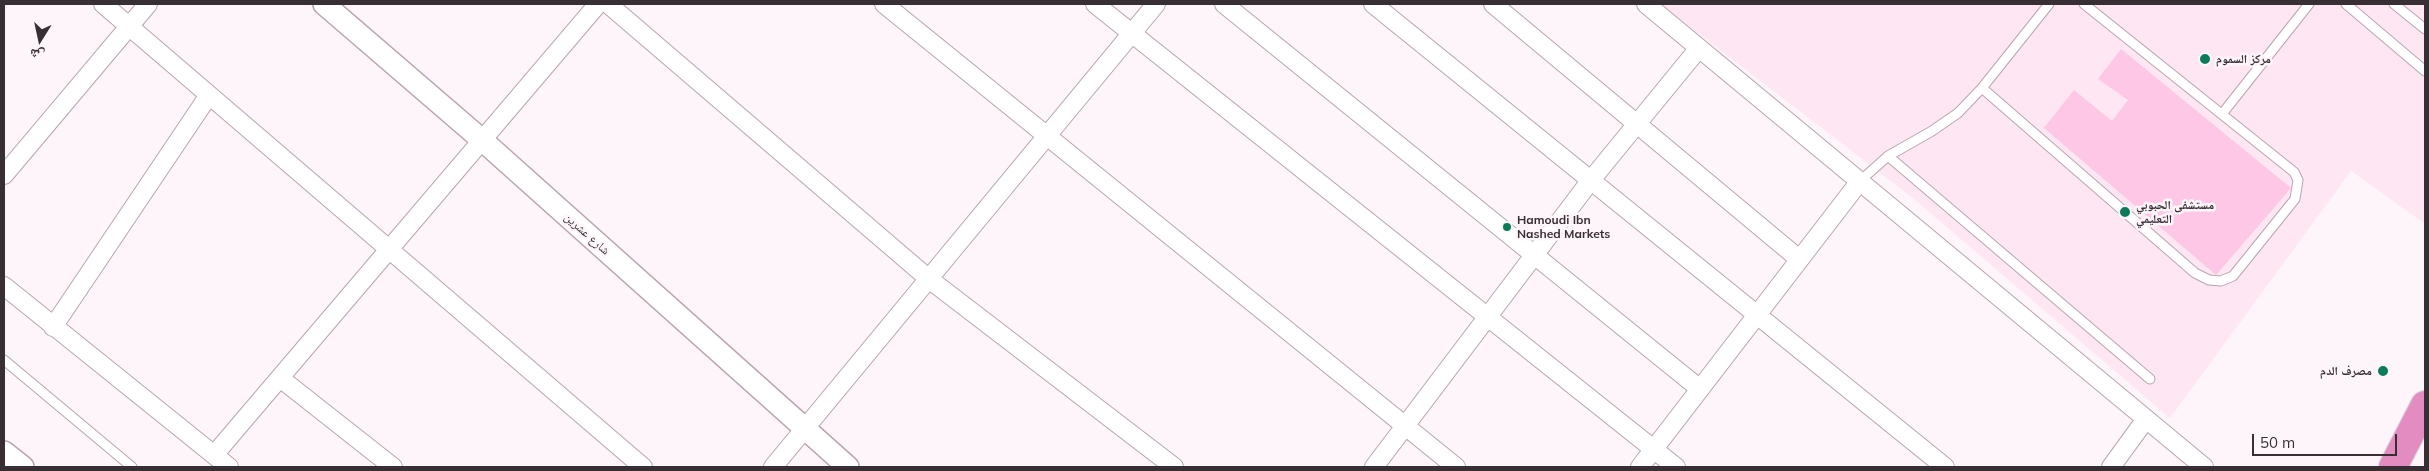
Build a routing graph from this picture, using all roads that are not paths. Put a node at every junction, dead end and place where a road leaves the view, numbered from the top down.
1 (103, 4) edge
2 (148, 4) edge
3 (324, 4) edge
4 (598, 4) edge
5 (608, 4) edge
6 (884, 4) edge
7 (1095, 4) edge
8 (1156, 4) edge
9 (1224, 4) edge
10 (1373, 4) edge
11 (1493, 4) edge
12 (1646, 4) edge
13 (2049, 4) edge
14 (2084, 4) edge
15 (2309, 4) edge
16 (2346, 4) edge
17 (2394, 4) edge
18 (128, 26) junction
19 (2425, 30) edge
20 (1132, 33) junction
21 (1699, 48) junction
22 (2425, 71) edge
23 (1982, 88) junction
24 (208, 96) junction
25 (2222, 114) junction
26 (1637, 124) junction
27 (1047, 136) junction
28 (482, 140) junction
29 (1888, 156) junction
30 (4, 175) edge
31 (1591, 180) junction
32 (1860, 181) junction
33 (390, 249) junction
34 (1534, 254) junction
35 (1799, 260) junction
36 (929, 279) junction
37 (4, 286) edge
38 (1757, 315) junction
39 (1487, 317) junction
40 (53, 327) junction
41 (4, 360) edge
42 (280, 378) junction
43 (2150, 379) dead end
44 (1700, 389) junction
45 (2425, 405) edge
46 (2146, 419) junction
47 (1406, 426) junction
48 (805, 429) junction
49 (1653, 450) junction
50 (4, 452) edge
51 (214, 455) junction
52 (23, 467) edge
53 (132, 467) edge
54 (229, 467) edge
55 (392, 467) edge
56 (643, 467) edge
57 (773, 467) edge
58 (848, 467) edge
59 (1174, 467) edge
60 (1374, 467) edge
61 (1456, 467) edge
62 (1640, 467) edge
63 (1676, 467) edge
64 (1944, 467) edge
65 (2111, 467) edge
66 (2204, 467) edge
67 (2393, 467) edge

1 - 18 street
2 - 18 street
3 - 28 street, شارع عشرين
4 - 28 street
5 - 36 street
6 - 27 street
7 - 20 street
8 - 20 street
9 - 34 street
10 - 31 street
11 - 26 street
12 - 21 street
13 - 23 lane
14 - 25 lane
15 - 25 lane
16 - 22 lane
17 - 19 lane
18 - 24 street
18 - 30 street
20 - 27 street
20 - 39 street
21 - 26 street
21 - 32 street
23 - 25 lane
23 - 29 lane
24 - 33 street
24 - 40 street
26 - 31 street
26 - 35 street
27 - 36 street
27 - 47 street
28 - 33 street
28 - 48 street, شارع عشرين
29 - 32 lane
29 - 43 lane
31 - 34 street
31 - 38 street
32 - 35 street
32 - 46 street
33 - 42 street
33 - 56 street
34 - 39 street
34 - 44 street
35 - 38 street
36 - 48 street
36 - 59 street
37 - 40 street
38 - 44 street
38 - 64 street
39 - 47 street
39 - 49 street
40 - 51 street
41 - 53 lane
42 - 51 street
42 - 55 street
44 - 49 street
45 - 67 highway
46 - 65 street
46 - 66 street
47 - 60 street
47 - 61 street
48 - 57 street
48 - 58 street, شارع عشرين
49 - 62 street
49 - 63 street
50 - 52 street
51 - 54 street

